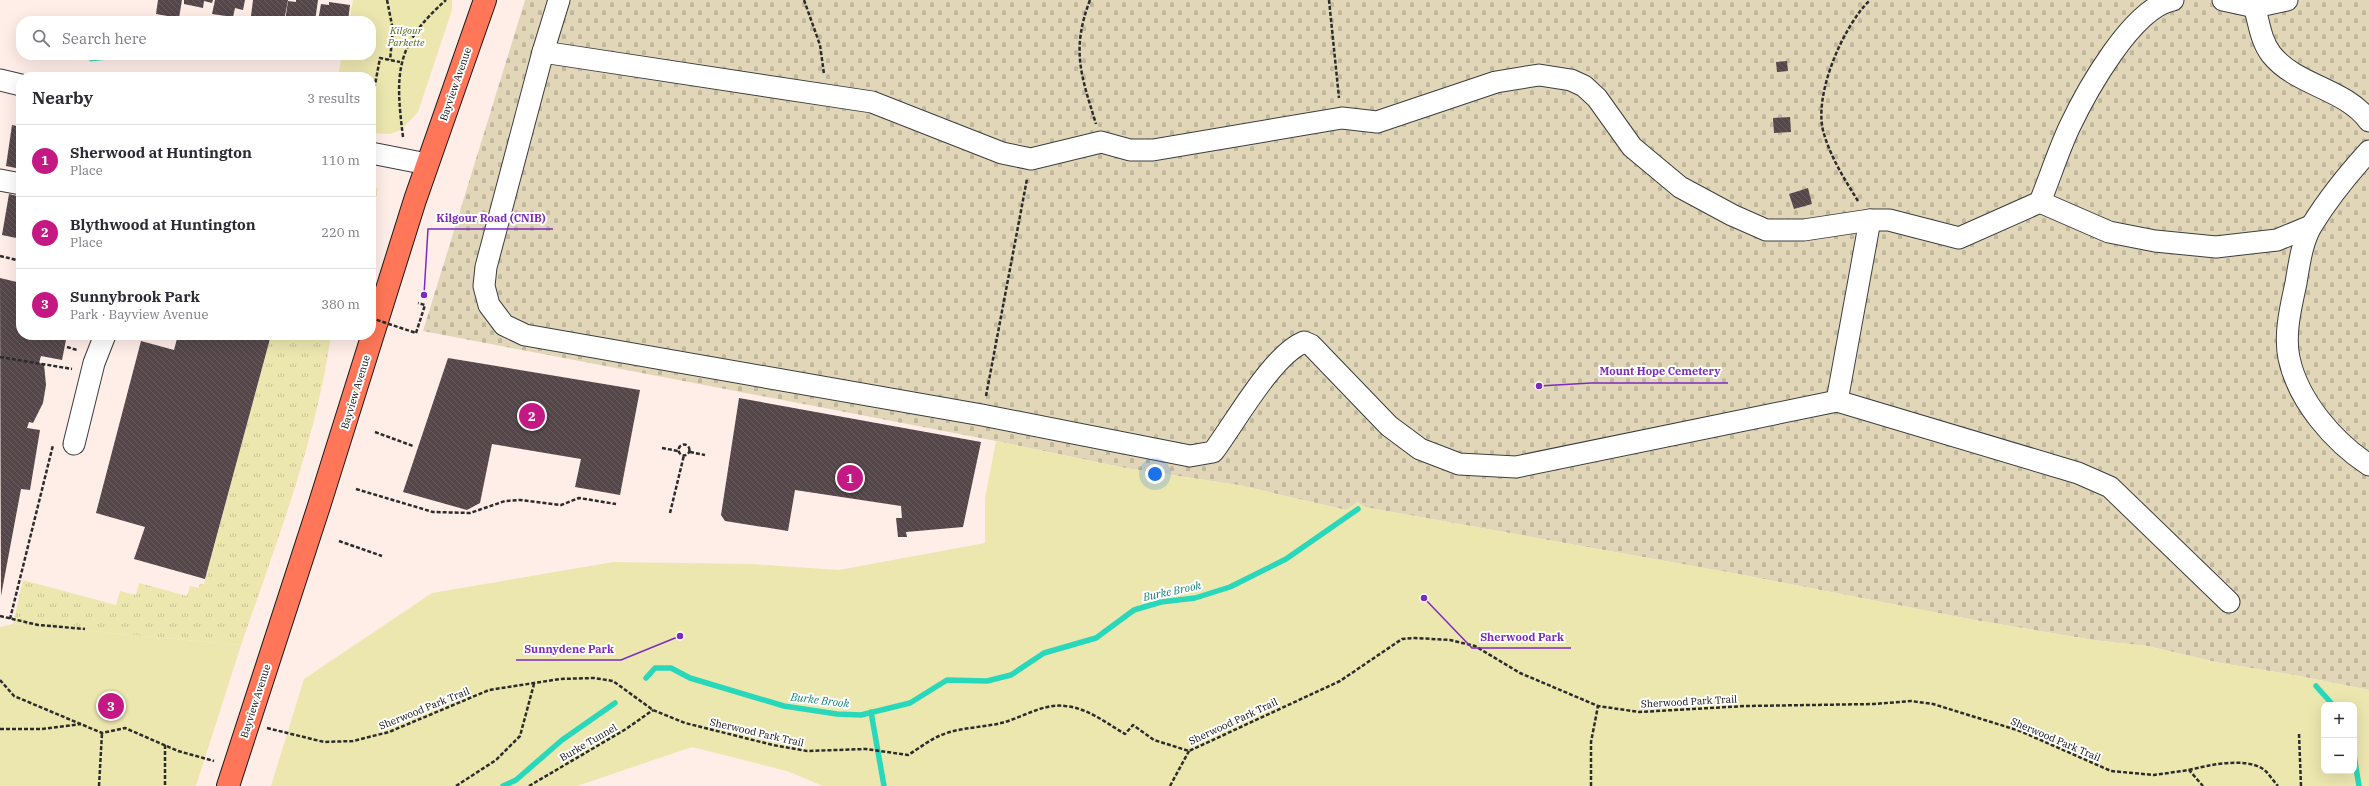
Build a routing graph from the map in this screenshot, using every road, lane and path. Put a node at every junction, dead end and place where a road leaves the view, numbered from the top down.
1 (387, 0) edge
2 (446, 0) edge
3 (484, 0) edge
4 (559, 0) edge
5 (804, 0) edge
6 (1090, 0) edge
7 (1329, 0) edge
8 (1870, 0) edge
9 (2173, 0) edge
10 (2223, 0) edge
11 (2287, 0) edge
12 (2253, 3) edge
13 (543, 52) junction
14 (390, 60) junction
15 (400, 62) junction
16 (376, 79) edge
17 (0, 80) edge
18 (16, 84) edge
19 (827, 96) junction
20 (1342, 118) junction
21 (2369, 121) edge
22 (403, 137) dead end
23 (1101, 142) junction
24 (2369, 151) edge
25 (376, 154) edge
26 (1031, 159) junction
27 (427, 164) junction
28 (0, 180) edge
29 (16, 183) edge
30 (2040, 202) junction
31 (1870, 220) junction
32 (2311, 226) junction
33 (0, 256) edge
34 (16, 260) edge
35 (418, 303) dead end
36 (376, 320) edge
37 (376, 326) edge
38 (103, 340) edge
39 (371, 340) edge
40 (68, 347) dead end
41 (76, 356) dead end
42 (0, 357) edge
43 (74, 362) dead end
44 (72, 369) junction
45 (70, 377) dead end
46 (1837, 401) junction
47 (982, 415) junction
48 (375, 432) dead end
49 (64, 441) joint
50 (413, 446) dead end
51 (662, 448) dead end
52 (678, 451) junction
53 (690, 452) junction
54 (684, 455) junction
55 (705, 455) dead end
56 (2369, 465) edge
57 (356, 489) dead end
58 (616, 504) dead end
59 (670, 513) dead end
60 (339, 541) dead end
61 (382, 556) dead end
62 (2229, 602) dead end
63 (0, 616) edge
64 (10, 619) junction
65 (85, 629) dead end
66 (0, 680) edge
67 (534, 684) junction
68 (1598, 706) junction
69 (653, 710) junction
70 (248, 723) junction
71 (81, 724) junction
72 (0, 729) edge
73 (102, 733) junction
74 (2298, 734) dead end
75 (165, 745) junction
76 (1189, 751) junction
77 (2189, 770) junction
78 (230, 777) edge
79 (99, 786) edge
80 (165, 786) edge
81 (456, 786) edge
82 (529, 786) edge
83 (1170, 786) edge
84 (1591, 786) edge
85 (2203, 786) edge
86 (2278, 786) edge
87 (2301, 786) edge

1 - 14 path
2 - 15 path
3 - 27 main road, Bayview Avenue
4 - 13 street
5 - 19 path
6 - 23 path
7 - 20 path
8 - 31 path
9 - 30 street
10 - 12 street
11 - 12 street
12 - 21 street
13 - 19 street
13 - 47 street
14 - 15 path
14 - 16 path
15 - 22 path
17 - 18 street
19 - 26 street
20 - 23 street
20 - 31 street
23 - 26 street
24 - 32 street
25 - 27 street
26 - 47 path
27 - 37 main road, Bayview Avenue
28 - 29 street
30 - 31 street
30 - 32 street
31 - 46 street
32 - 56 street
33 - 34 path
35 - 36 path, bridge
38 - 49 street
39 - 70 main road, Bayview Avenue
40 - 41 path
42 - 44 path
43 - 44 path
44 - 45 path
46 - 47 street
46 - 62 street
48 - 50 path
49 - 64 path
51 - 52 path
52 - 53 path
52 - 54 path
53 - 54 path
53 - 55 path
54 - 59 path
57 - 58 path
60 - 61 path
63 - 64 path
64 - 65 path
66 - 71 path
67 - 69 path, Sherwood Park Trail
67 - 70 path, Sherwood Park Trail
67 - 81 path
68 - 76 path, Sherwood Park Trail
68 - 77 path, Sherwood Park Trail
68 - 84 path
69 - 76 path, Sherwood Park Trail
69 - 82 path, Burke Tunnel
70 - 78 main road, Bayview Avenue
71 - 72 path
71 - 73 path
73 - 75 path
73 - 79 path
74 - 87 path
75 - 78 path
75 - 80 path
76 - 83 path
77 - 85 path
77 - 86 path, Sherwood Park Trail

